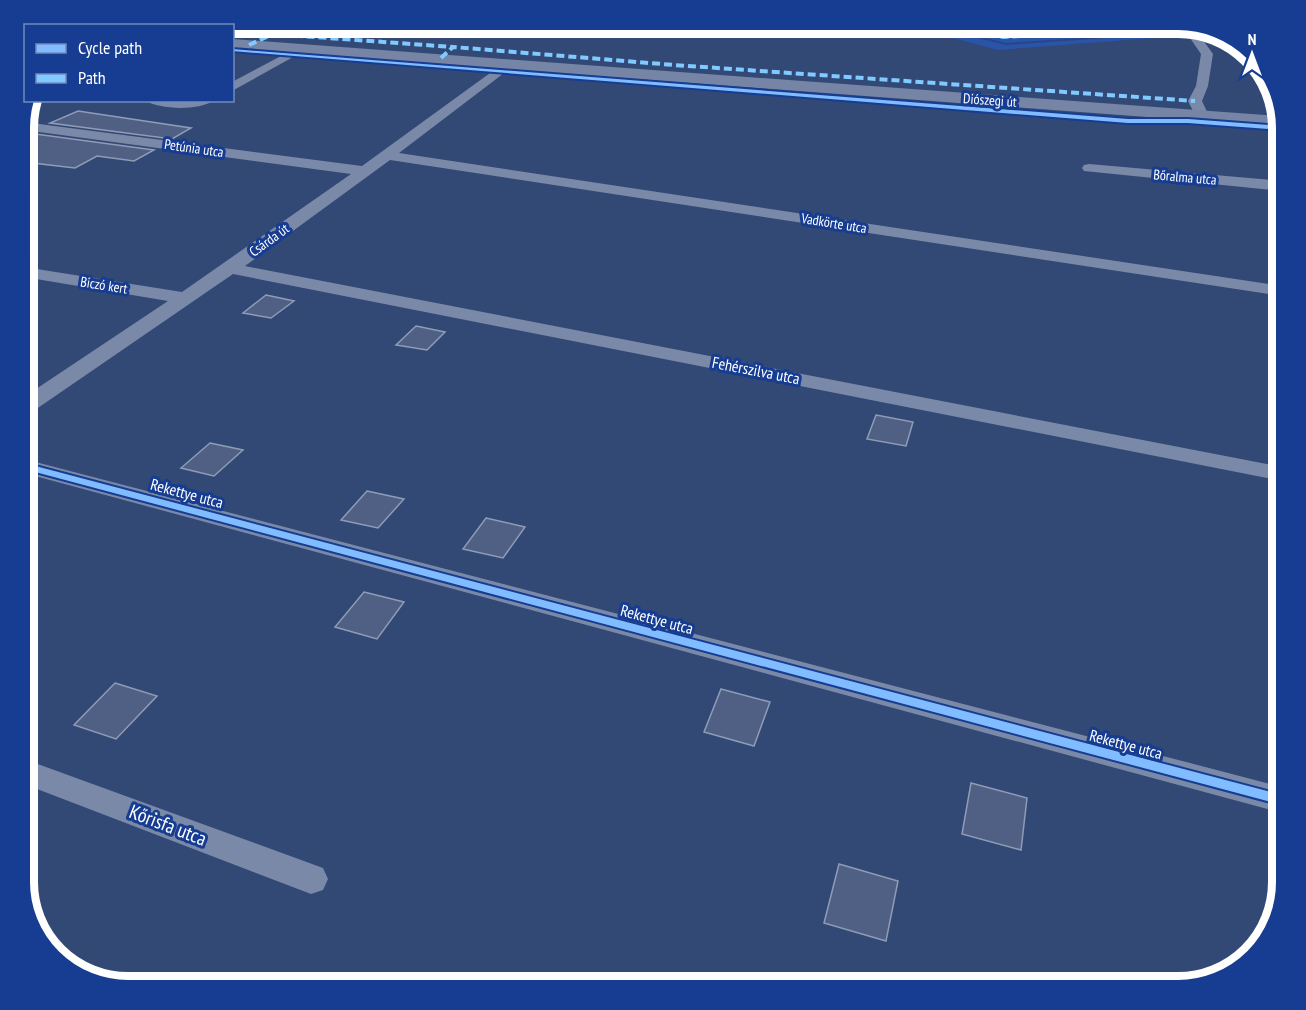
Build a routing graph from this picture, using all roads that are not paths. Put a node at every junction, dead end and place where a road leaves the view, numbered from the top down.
1 (1201, 37) edge
2 (234, 44) edge
3 (300, 49) junction
4 (508, 64) junction
5 (234, 86) edge
6 (167, 102) edge
7 (202, 102) edge
8 (1202, 116) junction
9 (1271, 121) edge
10 (35, 127) edge
11 (387, 155) junction
12 (1089, 168) dead end
13 (364, 171) junction
14 (1272, 185) edge
15 (230, 268) junction
16 (35, 274) edge
17 (1272, 289) edge
18 (183, 298) junction
19 (35, 399) edge
20 (35, 469) edge
21 (1272, 472) edge
22 (35, 775) edge
23 (1272, 797) edge
24 (311, 879) dead end

1 - 8 street
2 - 3 main road, Diószegi út
3 - 4 main road, Diószegi út
3 - 5 street
4 - 8 main road, Diószegi út
4 - 11 street, Csárda út
6 - 7 street
8 - 9 main road, Diószegi út
10 - 13 street, Petúnia utca
11 - 13 street, Csárda út
11 - 17 street, Vadkörte utca
12 - 14 street, Bőralma utca
13 - 15 street, Csárda út
15 - 18 street, Csárda út
15 - 21 street, Fehérszilva utca
16 - 18 street, Biczó kert
18 - 19 street, Csárda út
20 - 23 street, Rekettye utca
22 - 24 street, Kőrisfa utca

